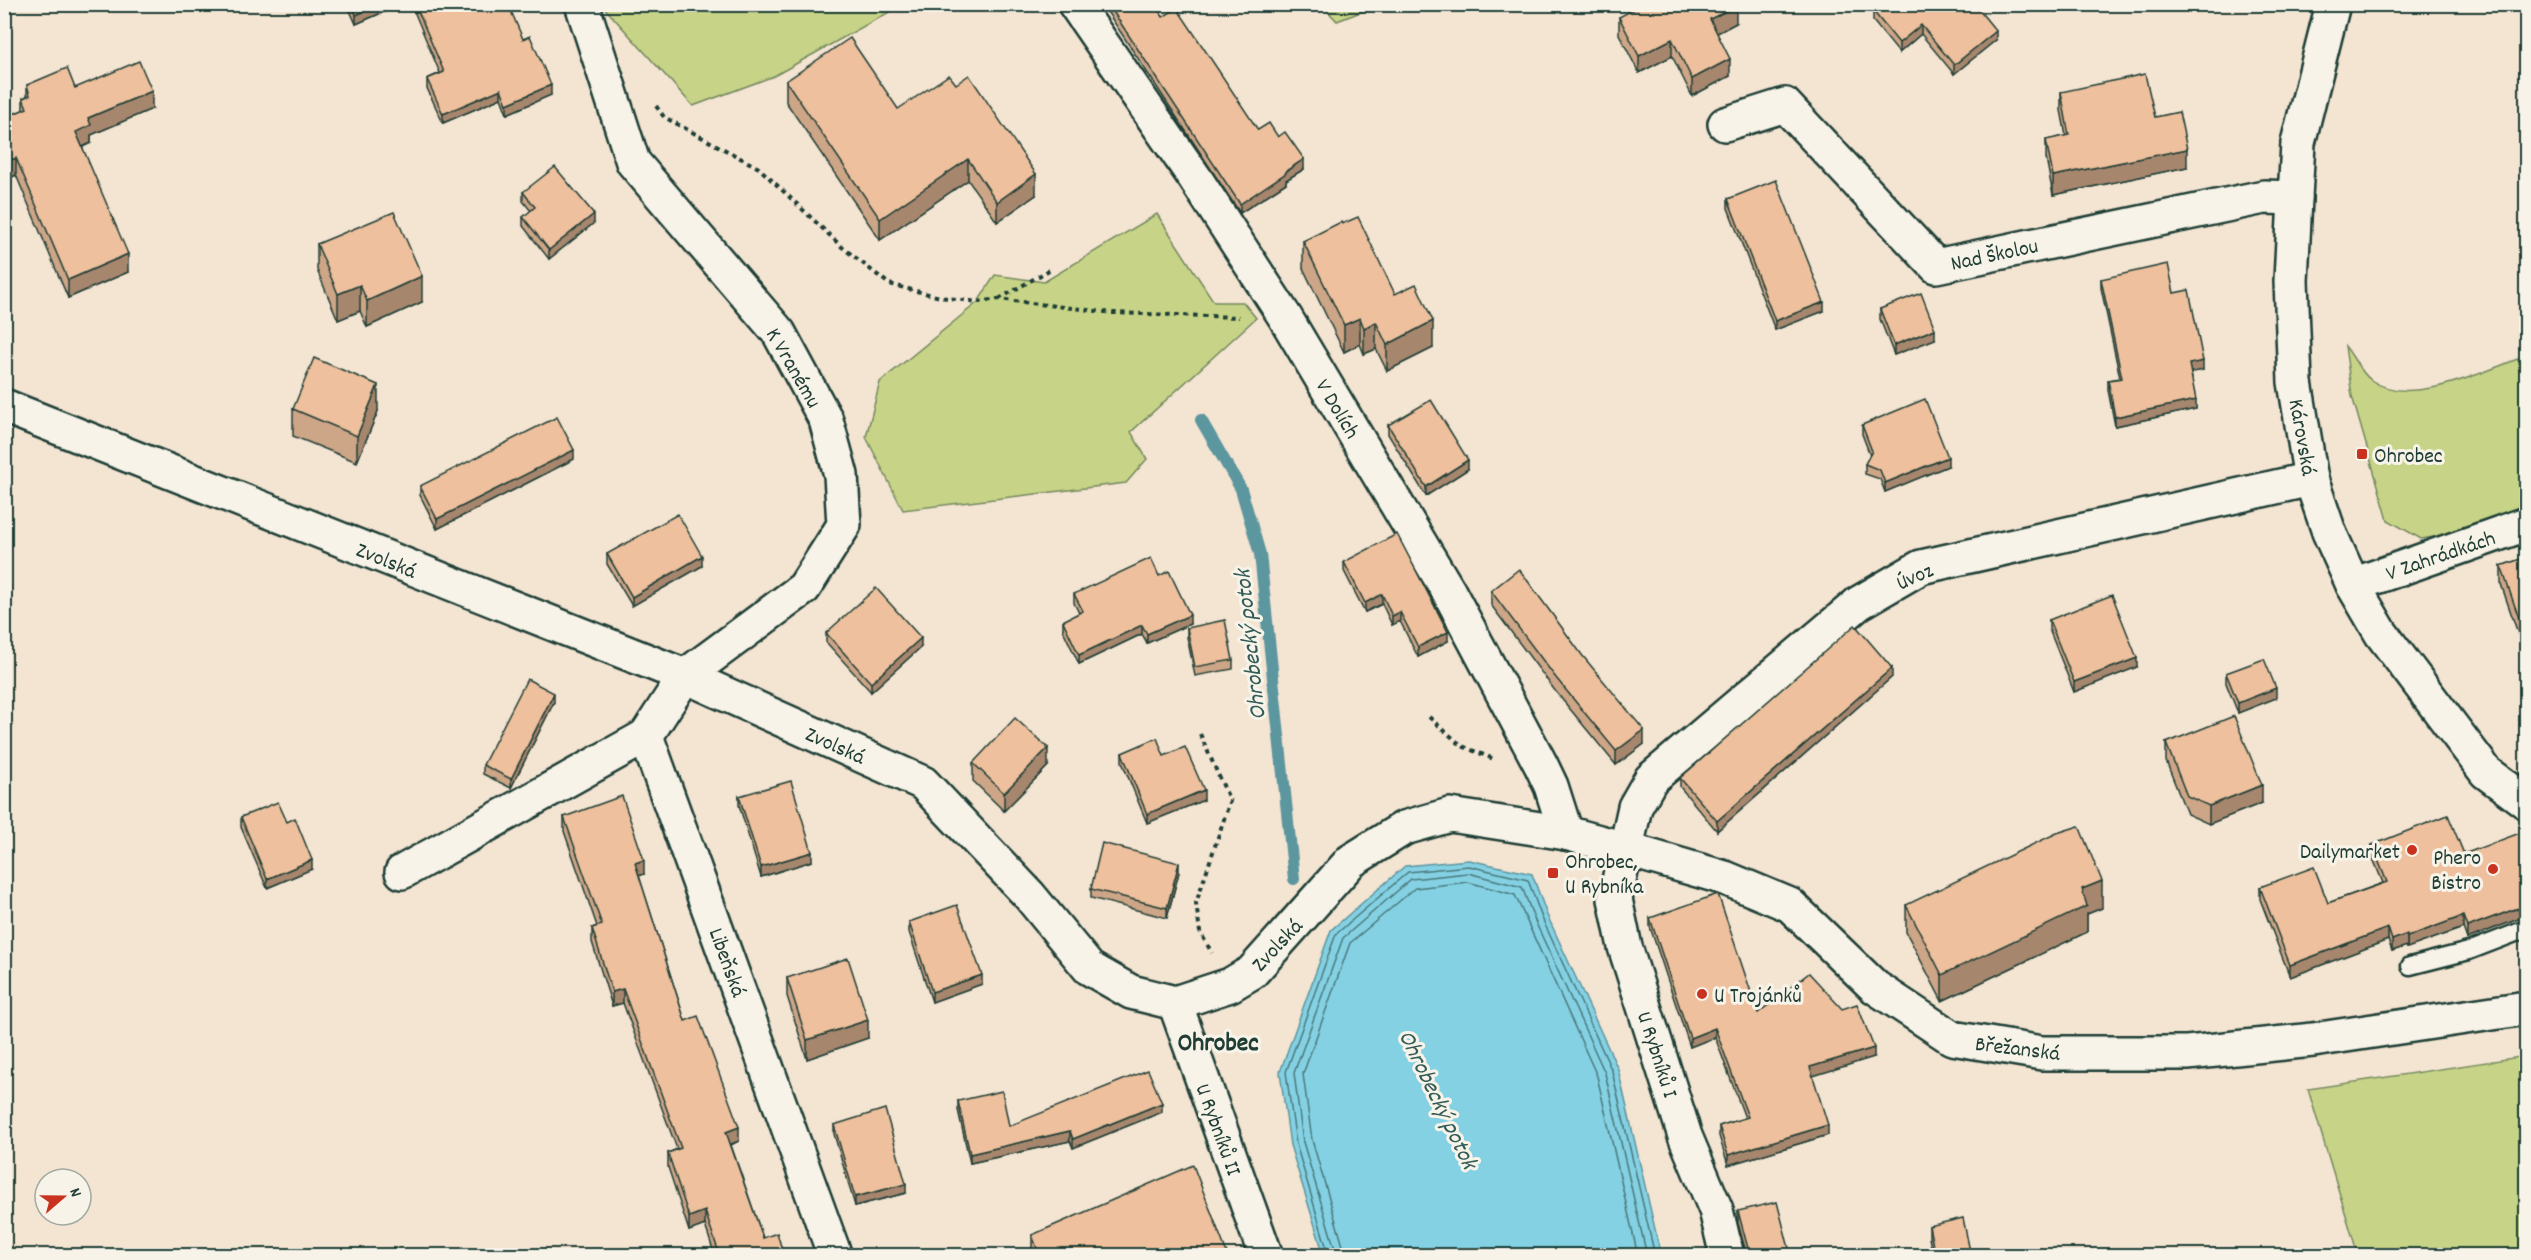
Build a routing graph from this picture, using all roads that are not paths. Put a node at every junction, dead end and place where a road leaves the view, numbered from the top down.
1 (582, 4) edge
2 (1075, 4) edge
3 (2333, 4) edge
4 (1725, 124) dead end
5 (2295, 198) junction
6 (4, 406) edge
7 (2311, 479) junction
8 (2526, 524) edge
9 (2353, 585) junction
10 (685, 676) junction
11 (646, 736) junction
12 (2526, 802) edge
13 (1566, 833) junction
14 (1625, 849) junction
15 (402, 872) dead end
16 (2526, 929) edge
17 (2410, 966) dead end
18 (1175, 1003) junction
19 (2526, 1008) edge
20 (835, 1256) edge
21 (1266, 1256) edge
22 (1727, 1256) edge

1 - 10 street, K Vranému
2 - 13 street, V Dolích
3 - 5 street, Károvská
4 - 5 street, Nad Školou
5 - 7 street, Károvská
6 - 10 street, Zvolská
7 - 9 street, Károvská
7 - 14 street, Úvoz
8 - 9 street, V Zahrádkách
9 - 12 street, Károvská
10 - 11 street
10 - 18 street, Zvolská
11 - 15 street
11 - 20 street, Libeňská
13 - 14 street, Břežanská
13 - 18 street, Zvolská
14 - 19 street, Břežanská
14 - 22 street, U Rybníků I
16 - 17 lane
18 - 21 street, U Rybníků II

